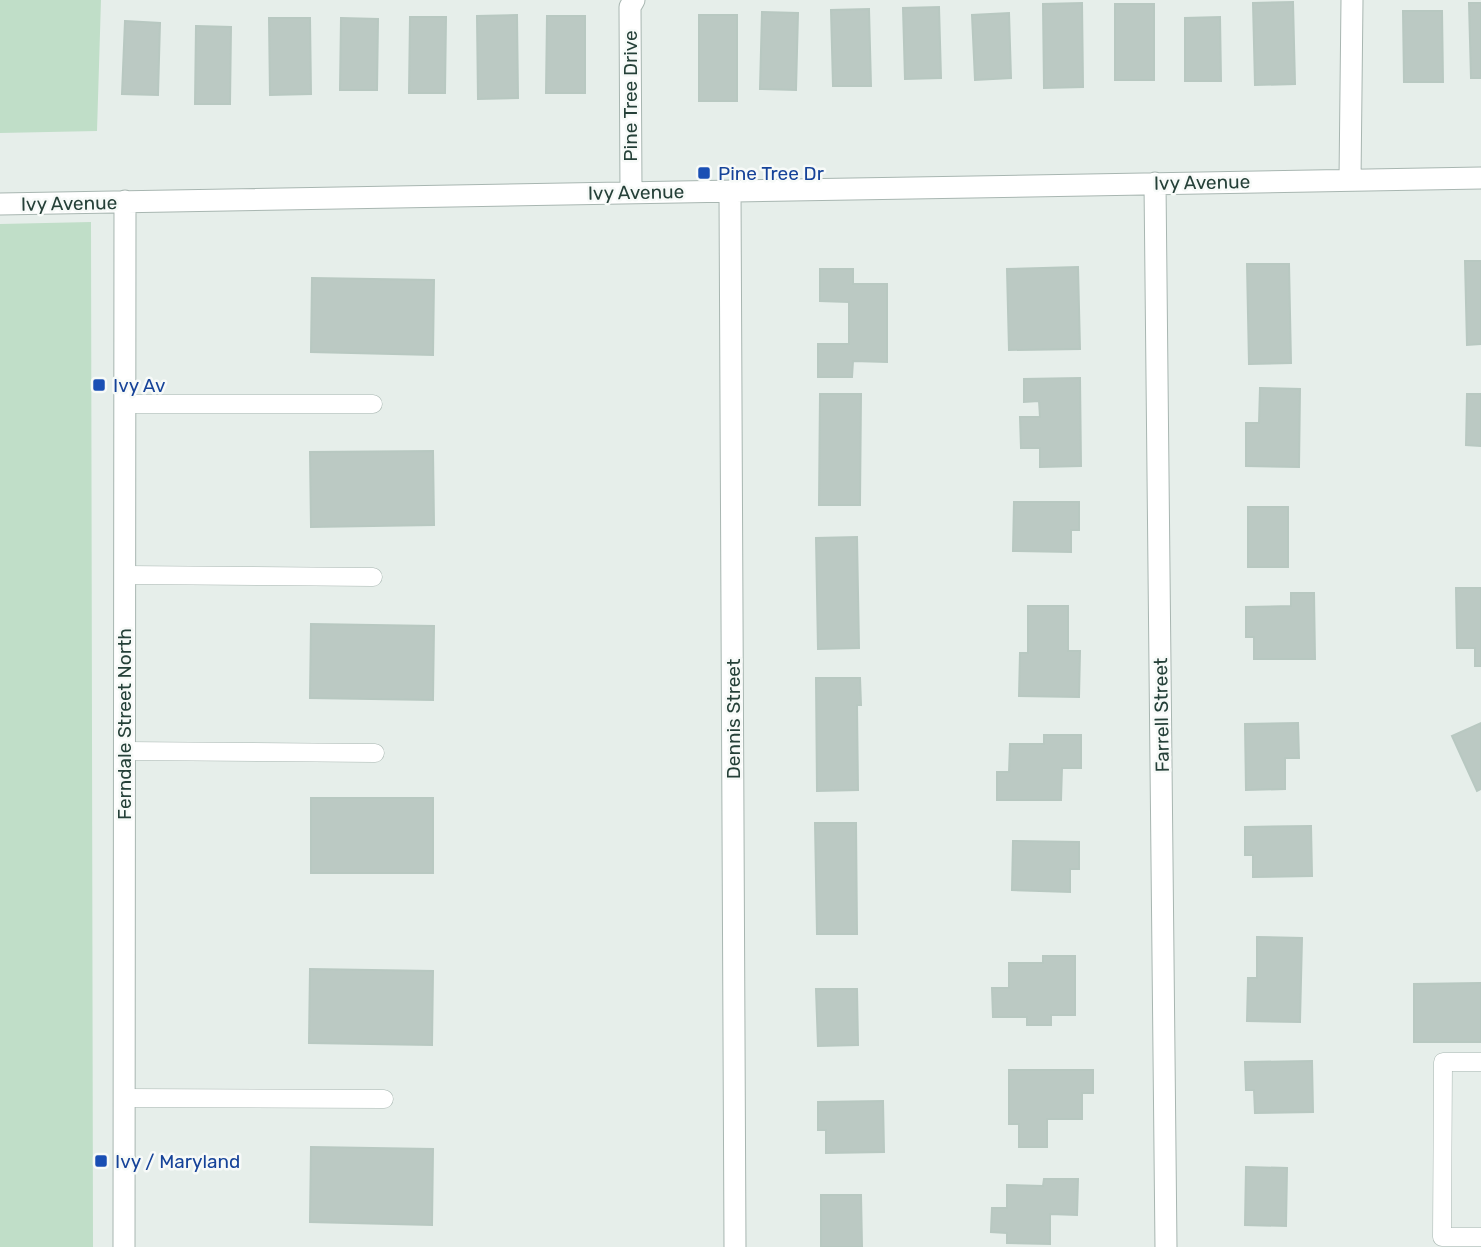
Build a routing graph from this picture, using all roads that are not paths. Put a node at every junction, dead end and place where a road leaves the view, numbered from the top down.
1 (634, 0) edge
2 (1352, 0) edge
3 (1481, 178) edge
4 (1350, 180) junction
5 (1155, 183) junction
6 (730, 191) junction
7 (631, 192) junction
8 (125, 201) junction
9 (0, 204) edge
10 (124, 404) junction
11 (373, 404) dead end
12 (124, 575) junction
13 (373, 578) dead end
14 (124, 751) junction
15 (375, 753) dead end
16 (1481, 1062) edge
17 (124, 1098) junction
18 (384, 1099) dead end
19 (1481, 1237) edge
20 (124, 1247) edge
21 (735, 1247) edge
22 (1166, 1247) edge

1 - 7 street, Pine Tree Drive
2 - 4 street
3 - 4 street, Ivy Avenue
4 - 5 street, Ivy Avenue
5 - 6 street, Ivy Avenue
5 - 22 street, Farrell Street
6 - 7 street, Ivy Avenue
6 - 21 street, Dennis Street
7 - 8 street, Ivy Avenue
8 - 9 street, Ivy Avenue
8 - 10 street, Ferndale Street North
10 - 11 lane
10 - 12 street, Ferndale Street North
12 - 13 lane
12 - 14 street, Ferndale Street North
14 - 15 lane
14 - 17 street, Ferndale Street North
16 - 19 lane
17 - 18 lane
17 - 20 street, Ferndale Street North

